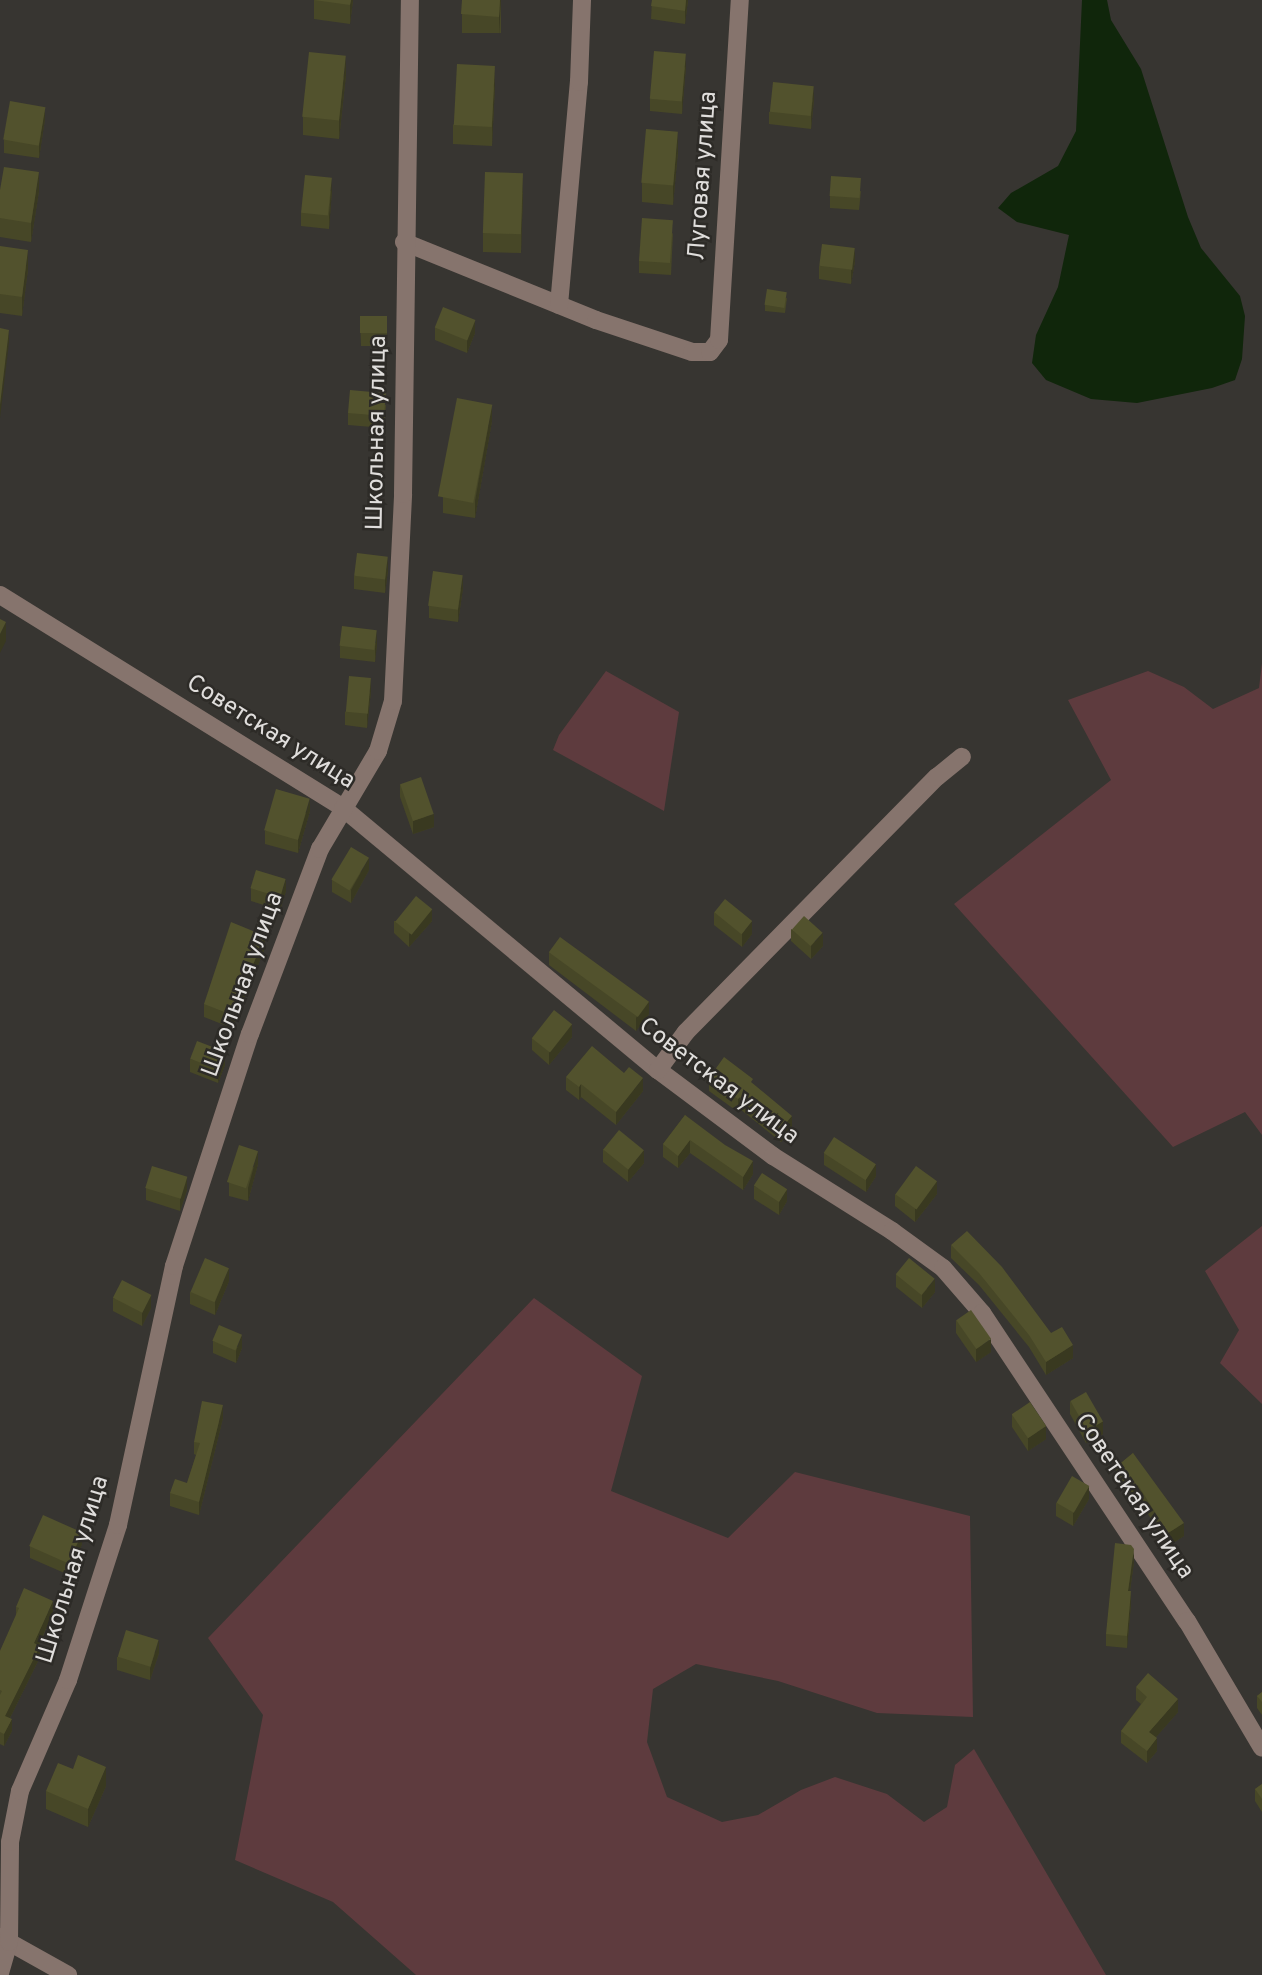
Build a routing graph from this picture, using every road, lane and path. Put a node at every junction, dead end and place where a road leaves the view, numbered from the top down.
1 (410, 0) edge
2 (582, 0) edge
3 (740, 0) edge
4 (404, 242) junction
5 (559, 305) junction
6 (0, 595) edge
7 (962, 757) dead end
8 (343, 808) junction
9 (657, 1070) junction
10 (1262, 1748) edge
11 (4, 1940) edge
12 (0, 1973) edge
13 (68, 1975) edge

1 - 4 street, Школьная улица
2 - 5 street
3 - 5 street, Луговая улица
4 - 5 street
4 - 8 street, Школьная улица
6 - 8 street, Советская улица
7 - 9 street
8 - 9 street, Советская улица
8 - 11 street, Школьная улица
9 - 10 street, Советская улица
11 - 12 street, Школьная улица
11 - 13 street

